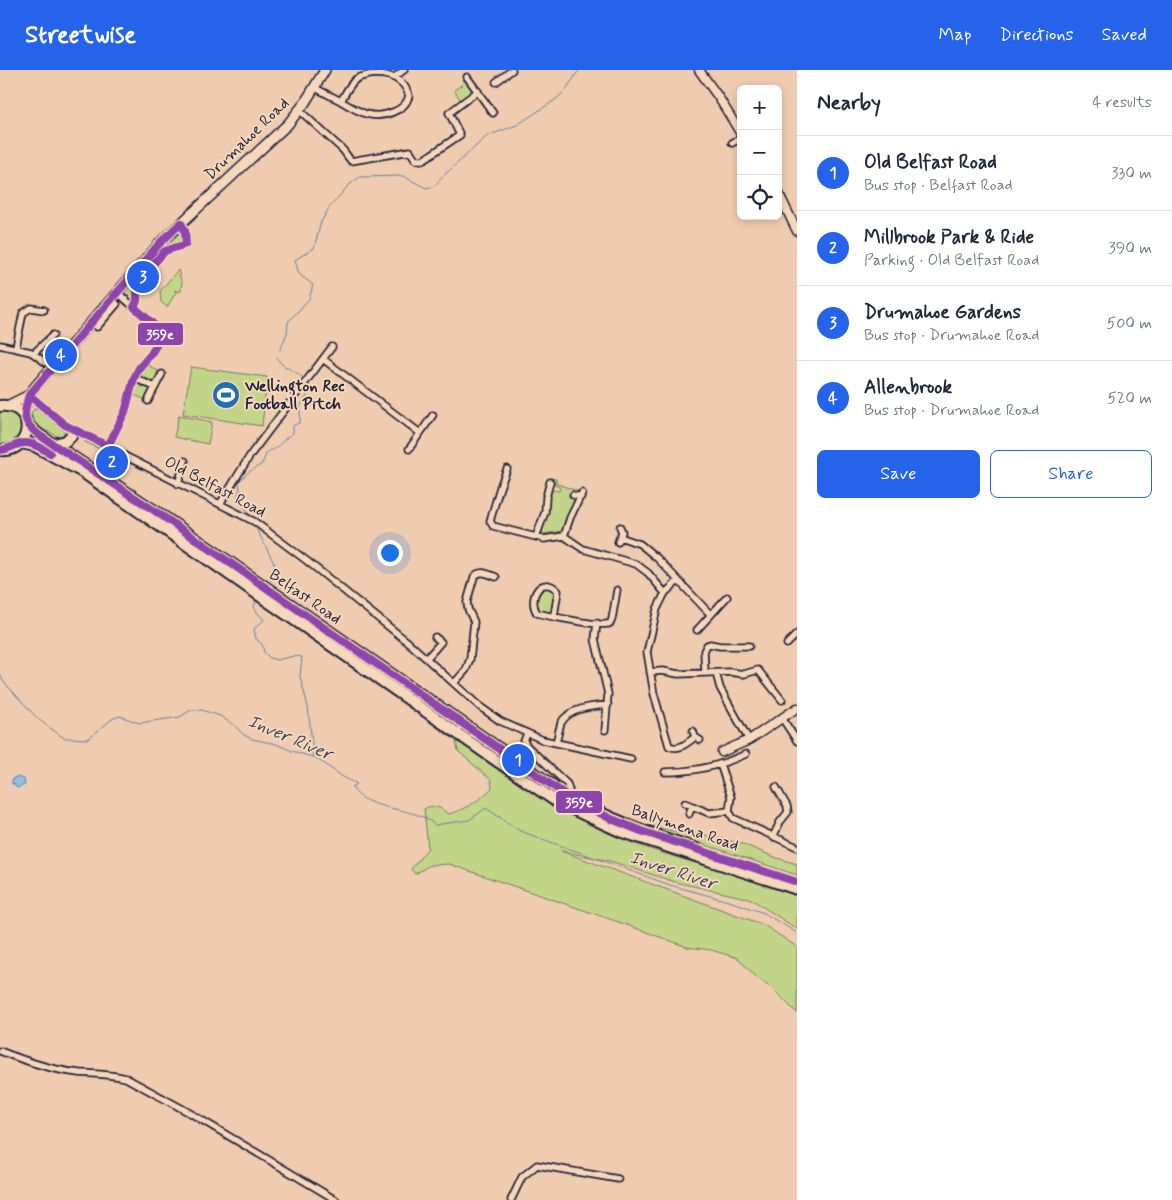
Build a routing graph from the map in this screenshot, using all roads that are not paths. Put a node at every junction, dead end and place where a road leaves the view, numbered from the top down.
1 (325, 70) edge
2 (404, 70) edge
3 (512, 70) edge
4 (699, 70) edge
5 (396, 76) junction
6 (467, 77) dead end
7 (496, 82) dead end
8 (314, 87) junction
9 (478, 91) junction
10 (341, 101) junction
11 (299, 110) junction
12 (493, 113) dead end
13 (739, 130) edge
14 (737, 141) edge
15 (732, 144) dead end
16 (782, 200) edge
17 (181, 223) junction
18 (797, 231) edge
19 (118, 293) junction
20 (117, 304) dead end
21 (134, 307) junction
22 (44, 310) dead end
23 (98, 323) junction
24 (48, 336) dead end
25 (0, 344) edge
26 (16, 347) junction
27 (332, 347) dead end
28 (34, 354) junction
29 (323, 359) junction
30 (52, 367) junction
31 (162, 374) dead end
32 (134, 378) junction
33 (155, 387) junction
34 (29, 395) junction
35 (148, 401) dead end
36 (3, 406) edge
37 (23, 414) junction
38 (433, 415) dead end
39 (27, 425) junction
40 (72, 433) junction
41 (420, 433) junction
42 (21, 443) junction
43 (54, 444) junction
44 (108, 446) junction
45 (409, 449) dead end
46 (0, 450) edge
47 (185, 461) dead end
48 (507, 469) dead end
49 (505, 478) junction
50 (512, 481) dead end
51 (178, 484) junction
52 (551, 486) dead end
53 (573, 495) dead end
54 (220, 504) junction
55 (620, 527) dead end
56 (564, 536) junction
57 (536, 537) junction
58 (496, 577) dead end
59 (678, 581) junction
60 (615, 592) dead end
61 (665, 593) junction
62 (727, 597) dead end
63 (711, 615) junction
64 (554, 616) junction
65 (597, 623) junction
66 (697, 630) dead end
67 (797, 634) edge
68 (435, 637) dead end
69 (749, 646) dead end
70 (797, 646) edge
71 (427, 658) junction
72 (650, 672) junction
73 (705, 673) junction
74 (716, 673) junction
75 (455, 682) junction
76 (778, 698) dead end
77 (608, 705) junction
78 (797, 708) edge
79 (782, 718) junction
80 (608, 727) dead end
81 (527, 734) junction
82 (696, 736) dead end
83 (749, 740) junction
84 (797, 741) edge
85 (556, 743) junction
86 (722, 752) dead end
87 (746, 754) dead end
88 (631, 759) dead end
89 (720, 764) junction
90 (668, 773) dead end
91 (776, 787) dead end
92 (565, 800) junction
93 (685, 803) dead end
94 (692, 806) junction
95 (729, 811) junction
96 (688, 814) dead end
97 (773, 837) junction
98 (797, 847) edge
99 (797, 882) edge
100 (797, 889) edge
101 (0, 1051) edge
102 (618, 1179) dead end
103 (336, 1200) edge
104 (511, 1200) edge

1 - 8 main road, Drumahoe Road
2 - 5 street
3 - 7 street
4 - 13 street
5 - 10 street
5 - 10 street
6 - 9 street
8 - 10 street
8 - 11 main road, Drumahoe Road
9 - 11 street
9 - 12 street
11 - 17 main road, Drumahoe Road
14 - 15 street
16 - 18 street
17 - 19 main road, Drumahoe Road
17 - 21 street
19 - 21 street
19 - 23 main road, Drumahoe Road
20 - 23 street, Drumahoe Road
21 - 32 street
22 - 26 street
23 - 30 main road, Drumahoe Road
24 - 28 street
25 - 26 street
26 - 28 street
27 - 29 street
28 - 30 street
29 - 41 street
29 - 54 street
30 - 34 main road, Drumahoe Road
31 - 33 street
32 - 33 street
32 - 44 street
33 - 35 street
34 - 36 main road, Drumahoe Road
34 - 37 main road, Drumahoe Road
34 - 40 street, Old Belfast Road
36 - 37 highway
37 - 39 highway
38 - 41 street
39 - 42 highway
39 - 43 highway, Belfast Road
40 - 43 highway
40 - 44 street, Old Belfast Road
41 - 45 street
42 - 46 highway
42 - 92 highway, Belfast Road
43 - 92 highway, Belfast Road
44 - 51 street, Old Belfast Road
47 - 51 street
48 - 49 street
49 - 50 street
49 - 57 street
51 - 54 street, Old Belfast Road
52 - 57 street
53 - 56 street
54 - 71 street, Old Belfast Road
55 - 59 street
56 - 57 street
56 - 61 street
58 - 75 street
59 - 61 street
59 - 63 street
60 - 65 street
61 - 72 street
62 - 63 street
63 - 66 street
64 - 64 street
64 - 65 street
65 - 77 street
67 - 70 street
68 - 71 street
69 - 73 street
71 - 75 street, Old Belfast Road
72 - 73 street
72 - 82 street
73 - 74 street
74 - 76 street
74 - 83 street
75 - 81 street, Old Belfast Road
77 - 80 street
77 - 85 street
78 - 79 street
79 - 83 street
79 - 84 street
81 - 85 street, Old Belfast Road
81 - 92 street
83 - 86 street
85 - 88 street, Old Belfast Road
87 - 89 street
89 - 90 street
89 - 95 street
91 - 97 street
92 - 99 highway, Ballymena Road
92 - 100 highway, Ballymena Road
93 - 94 street
94 - 95 street
94 - 96 street
95 - 97 street
97 - 98 street
101 - 103 street
102 - 104 street

